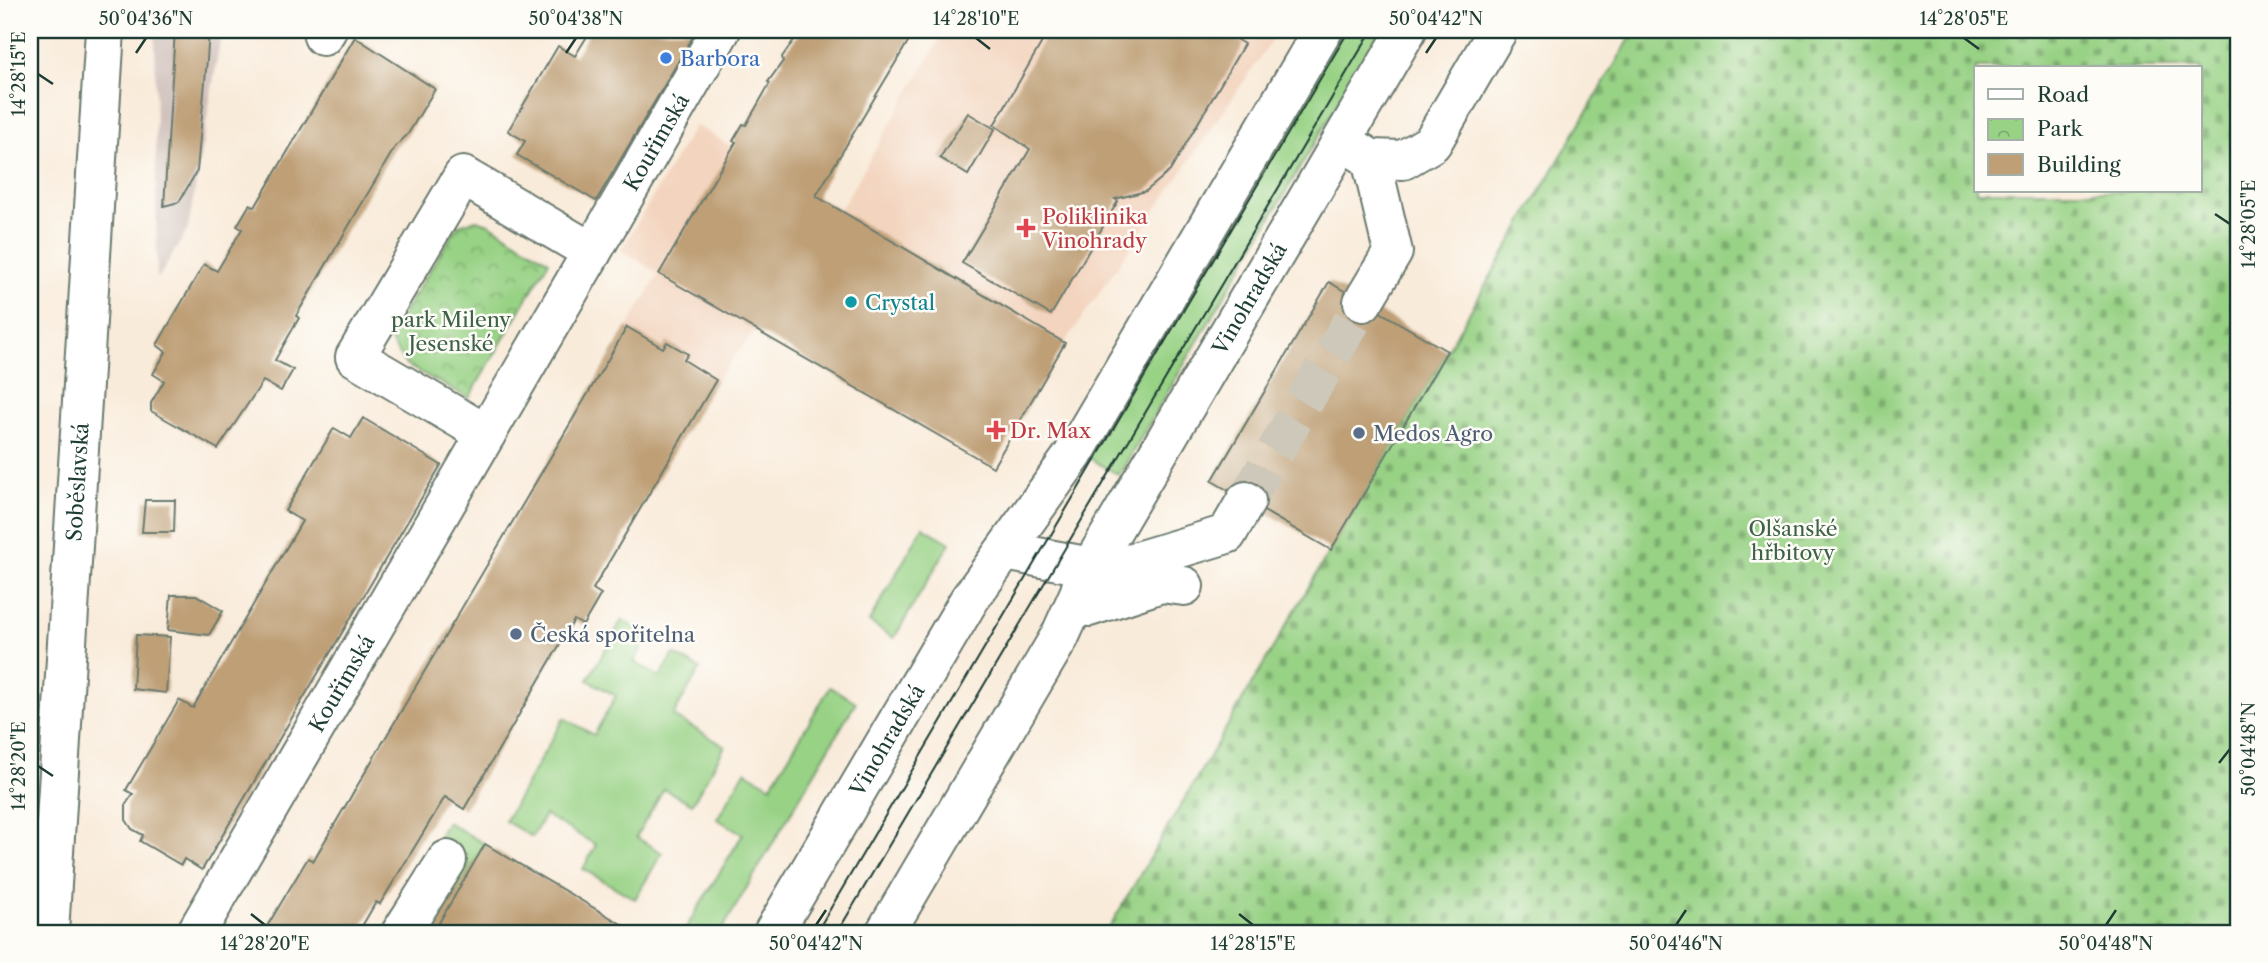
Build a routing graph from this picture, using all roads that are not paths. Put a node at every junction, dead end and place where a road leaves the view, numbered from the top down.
1 (105, 30) edge
2 (721, 30) edge
3 (1324, 30) edge
4 (1407, 30) edge
5 (1498, 30) edge
6 (1357, 150) junction
7 (592, 252) junction
8 (1363, 302) tunnel mouth
9 (486, 434) junction
10 (1246, 501) tunnel mouth
11 (1005, 551) junction
12 (1184, 586) dead end
13 (1081, 589) junction
14 (447, 860) dead end
15 (49, 933) edge
16 (196, 933) edge
17 (401, 933) edge
18 (773, 933) edge
19 (885, 933) edge

1 - 15 main road, Soběslavská
2 - 7 main road, Kouřimská
3 - 11 main road, Vinohradská
4 - 6 main road, Vinohradská
5 - 6 main road
6 - 8 main road
6 - 13 main road, Vinohradská
7 - 9 main road, Kouřimská
7 - 9 main road
9 - 16 main road, Kouřimská
10 - 13 main road
11 - 13 main road
11 - 18 main road, Vinohradská
12 - 13 main road
13 - 19 main road, Vinohradská
14 - 17 main road

